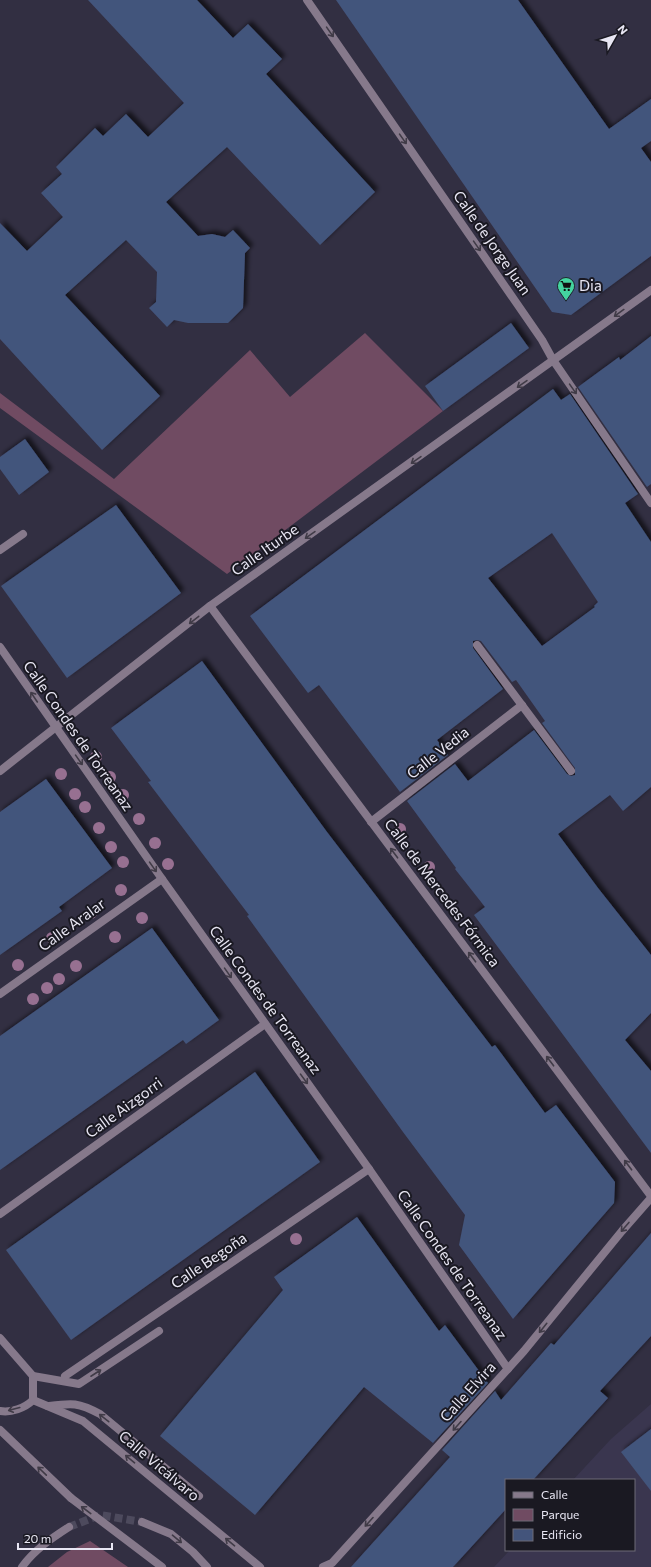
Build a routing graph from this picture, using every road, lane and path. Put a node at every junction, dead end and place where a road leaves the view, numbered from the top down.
1 (307, 0) edge
2 (651, 290) edge
3 (553, 360) junction
4 (651, 503) edge
5 (23, 534) dead end
6 (0, 550) edge
7 (210, 606) junction
8 (477, 645) dead end
9 (0, 647) edge
10 (522, 705) junction
11 (56, 729) junction
12 (0, 771) edge
13 (571, 771) dead end
14 (371, 822) junction
15 (162, 879) junction
16 (0, 994) edge
17 (265, 1024) junction
18 (369, 1169) junction
19 (651, 1197) edge
20 (0, 1214) edge
21 (159, 1331) dead end
22 (0, 1338) edge
23 (508, 1369) junction
24 (32, 1376) junction
25 (65, 1376) dead end
26 (32, 1400) junction
27 (48, 1406) junction
28 (0, 1411) edge
29 (0, 1430) edge
30 (199, 1496) dead end
31 (142, 1522) tunnel mouth
32 (69, 1528) tunnel mouth
33 (22, 1567) edge
34 (162, 1567) edge
35 (207, 1567) edge
36 (260, 1567) edge
37 (323, 1567) edge

1 -> 3 street, Calle de Jorge Juan
2 -> 3 street, Calle Iturbe
3 -> 4 street, Calle de Jorge Juan
3 -> 7 street, Calle Iturbe
5 - 6 street
7 -> 11 street, Calle Iturbe
7 - 14 street, Calle de Mercedes Fórmica
8 - 10 street
11 -> 9 street, Calle Condes de Torreanaz
10 - 13 street
10 - 14 street, Calle Vedia
11 - 12 street, Calle Iturbe
11 -> 15 street, Calle Condes de Torreanaz
19 -> 14 street, Calle de Mercedes Fórmica
15 - 16 street, Calle Aralar
15 -> 17 street, Calle Condes de Torreanaz
17 -> 18 street, Calle Condes de Torreanaz
17 - 20 street, Calle Aizgorri
18 - 23 street, Calle Condes de Torreanaz
18 - 25 street, Calle Begoña
19 -> 23 street, Calle Elvira
24 -> 21 street
22 - 24 street
23 -> 37 street, Calle Elvira
24 - 26 street
26 - 27 street, Calle Vicálvaro
26 -> 28 street
30 -> 27 street
36 -> 27 street, Calle Vicálvaro
34 -> 29 street, bridge
31 -> 35 street
32 - 33 street

